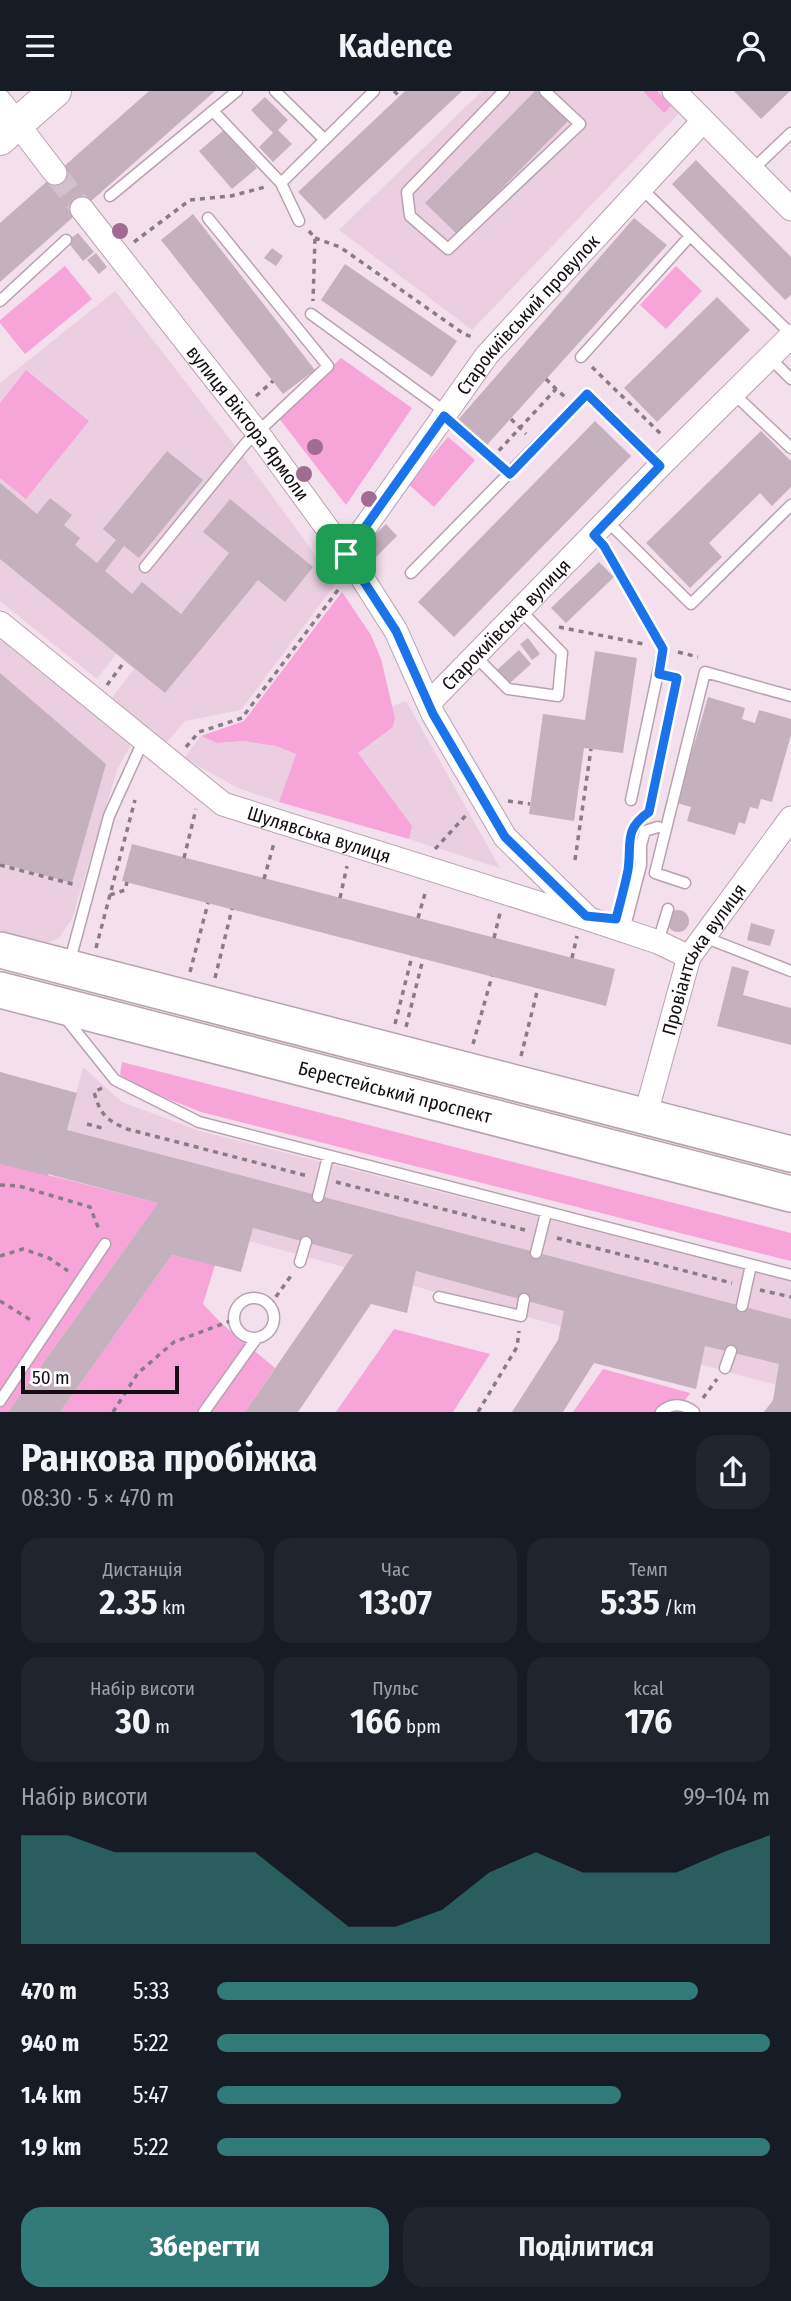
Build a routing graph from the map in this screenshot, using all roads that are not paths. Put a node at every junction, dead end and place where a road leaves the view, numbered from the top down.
1 (55, 91) edge
2 (237, 91) edge
3 (275, 91) edge
4 (374, 91) edge
5 (504, 91) edge
6 (545, 91) edge
7 (674, 91) edge
8 (213, 111) junction
9 (6, 121) edge
10 (703, 121) junction
11 (791, 133) edge
12 (324, 139) junction
13 (752, 170) junction
14 (55, 173) tunnel mouth
15 (281, 183) junction
16 (640, 187) junction
17 (110, 196) dead end
18 (82, 209) tunnel mouth
19 (791, 209) edge
20 (208, 218) dead end
21 (299, 221) road end
22 (690, 236) junction
23 (66, 240) dead end
24 (0, 301) edge
25 (312, 314) road end
26 (791, 335) edge
27 (581, 357) road end
28 (770, 358) junction
29 (791, 379) edge
30 (733, 393) junction
31 (446, 414) junction
32 (257, 432) junction
33 (791, 448) edge
34 (660, 466) junction
35 (791, 505) edge
36 (600, 528) junction
37 (346, 554) junction
38 (145, 567) dead end
39 (411, 573) dead end
40 (524, 615) junction
41 (0, 623) edge
42 (475, 656) junction
43 (791, 696) edge
44 (429, 703) junction
45 (144, 739) junction
46 (631, 800) dead end
47 (791, 818) edge
48 (658, 827) dead end
49 (685, 883) dead end
50 (668, 909) dead end
51 (589, 919) junction
52 (624, 930) junction
53 (704, 937) junction
54 (658, 943) junction
55 (0, 950) edge
56 (689, 957) junction
57 (81, 961) junction
58 (791, 971) edge
59 (0, 990) edge
60 (52, 1002) junction
61 (645, 1117) junction
62 (791, 1154) edge
63 (328, 1156) junction
64 (791, 1194) edge
65 (318, 1197) dead end
66 (546, 1213) junction
67 (306, 1242) dead end
68 (104, 1244) road end
69 (536, 1253) dead end
70 (300, 1262) road end
71 (751, 1265) junction
72 (791, 1275) edge
73 (439, 1297) dead end
74 (524, 1299) dead end
75 (742, 1306) dead end
76 (256, 1339) junction
77 (730, 1351) dead end
78 (725, 1367) road end
79 (0, 1401) edge
80 (204, 1412) edge
81 (662, 1412) edge
82 (694, 1412) edge

1 - 9 street
2 - 8 lane
3 - 12 lane
4 - 12 lane
5 - 6 lane
7 - 10 street
8 - 15 lane
8 - 17 lane
9 - 14 street
10 - 13 street
10 - 16 street, Старокиївський провулок
11 - 13 lane
12 - 15 lane
13 - 19 street
15 - 21 lane
16 - 22 lane
16 - 31 street, Старокиївський провулок
18 - 32 street, вулиця Віктора Ярмоли
20 - 32 lane
22 - 26 lane
22 - 27 lane
23 - 24 lane
25 - 31 lane
26 - 28 street, Старокиївська вулиця
28 - 29 lane
28 - 30 street, Старокиївська вулиця
30 - 33 lane
30 - 34 street, Старокиївська вулиця
31 - 37 street, Старокиївський провулок
32 - 37 street, вулиця Віктора Ярмоли
32 - 38 lane
34 - 36 street, Старокиївська вулиця
34 - 39 lane
35 - 36 lane
36 - 40 street, Старокиївська вулиця
36 - 46 lane
37 - 44 street, вулиця Віктора Ярмоли
40 - 42 street, Старокиївська вулиця
40 - 42 lane
41 - 45 street, Шулявська вулиця
42 - 44 street, Старокиївська вулиця
43 - 49 lane
44 - 51 street, вулиця Віктора Ярмоли
45 - 51 street, Шулявська вулиця
45 - 57 lane
47 - 53 street, Провіантська вулиця
48 - 52 lane
50 - 54 lane
51 - 52 street, Шулявська вулиця
52 - 54 street, Шулявська вулиця
53 - 56 street, Провіантська вулиця
53 - 58 lane
54 - 56 street, Шулявська вулиця
55 - 57 main road, Берестейський проспект
56 - 61 street, Провіантська вулиця
57 - 61 main road, Берестейський проспект
59 - 60 main road, Берестейський проспект
60 - 63 lane
60 - 64 main road, Берестейський проспект
61 - 62 main road, Берестейський проспект
63 - 65 lane
63 - 66 lane
66 - 69 lane
66 - 71 lane
67 - 70 lane
68 - 79 lane
71 - 72 lane
71 - 75 lane
73 - 74 lane
76 - 76 lane
76 - 80 lane
77 - 78 lane
81 - 82 lane

